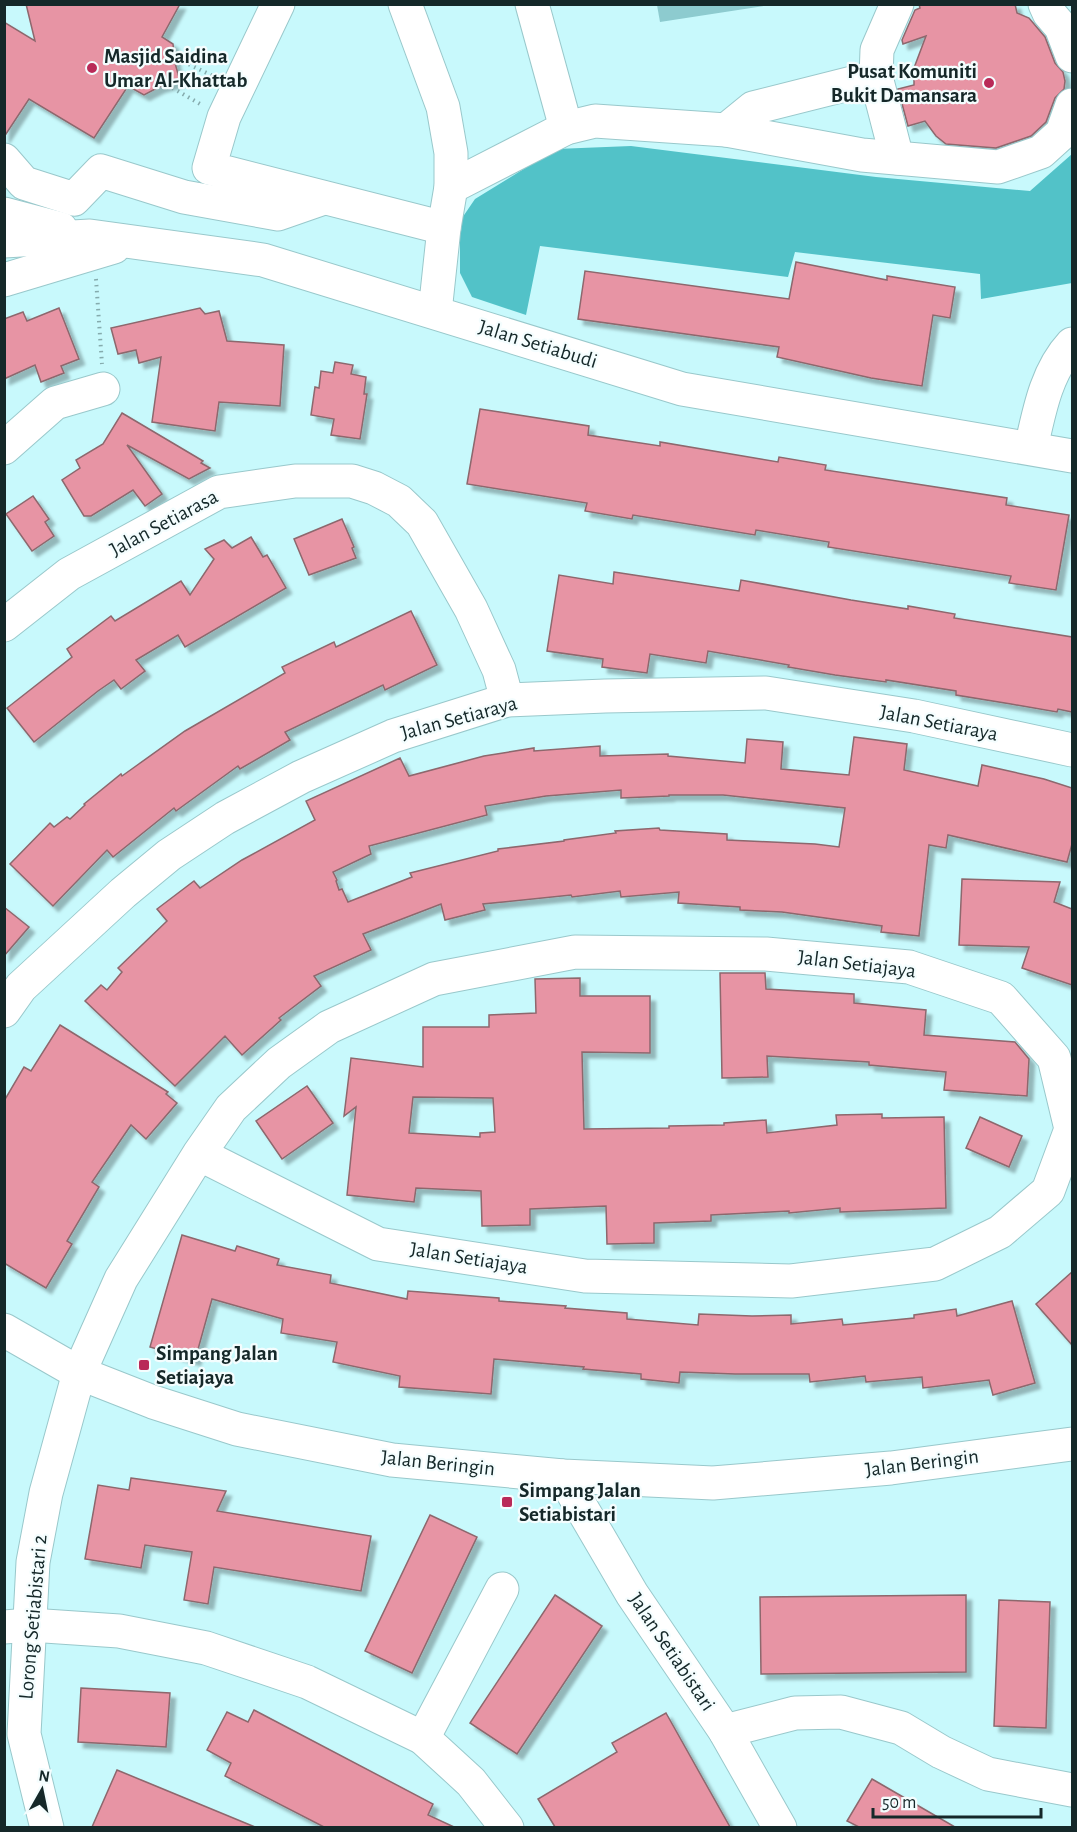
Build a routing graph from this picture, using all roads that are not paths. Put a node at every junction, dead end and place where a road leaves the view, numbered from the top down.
1 (278, 4) edge
2 (405, 4) edge
3 (532, 4) edge
4 (897, 4) edge
5 (1045, 4) edge
6 (1072, 56) edge
7 (876, 77) junction
8 (1072, 105) edge
9 (566, 128) junction
10 (726, 130) junction
11 (897, 158) junction
12 (4, 160) edge
13 (451, 188) junction
14 (324, 198) junction
15 (4, 214) edge
16 (444, 228) junction
17 (4, 241) edge
18 (92, 245) junction
19 (4, 280) edge
20 (435, 312) junction
21 (1072, 344) edge
22 (103, 389) road end
23 (4, 448) edge
24 (1031, 448) junction
25 (1072, 456) edge
26 (10, 609) edge
27 (507, 700) junction
28 (1072, 750) edge
29 (4, 1011) edge
30 (199, 1154) junction
31 (4, 1330) edge
32 (79, 1373) junction
33 (1072, 1444) edge
34 (563, 1476) junction
35 (502, 1589) dead end
36 (17, 1626) edge
37 (725, 1731) junction
38 (423, 1738) junction
39 (1072, 1790) edge
40 (48, 1827) edge
41 (507, 1827) edge
42 (780, 1827) edge

1 - 14 street
2 - 13 street
3 - 9 street
4 - 7 street
5 - 6 street
7 - 10 street
7 - 11 street
8 - 11 street
9 - 10 street
9 - 13 street
10 - 11 street
12 - 14 street
13 - 16 street
14 - 16 street
15 - 18 street
16 - 20 street
17 - 18 street, Jalan Setiabudi
18 - 19 street
18 - 20 street, Jalan Setiabudi
20 - 24 street, Jalan Setiabudi
21 - 24 street
22 - 23 street
24 - 25 street, Jalan Setiabudi
26 - 27 street, Jalan Setiarasa
27 - 28 street, Jalan Setiaraya
27 - 29 street, Jalan Setiaraya
30 - 30 street, Jalan Setiajaya
30 - 32 street, Jalan Setiajaya
31 - 32 street, Jalan Beringin
32 - 34 street, Jalan Beringin
32 - 36 street, Lorong Setiabistari 2
33 - 34 street, Jalan Beringin
34 - 37 street, Jalan Setiabistari
35 - 38 street
36 - 38 street
36 - 40 street, Lorong Setiabistari 2
37 - 39 street
37 - 42 street, Jalan Setiabistari
38 - 41 street

